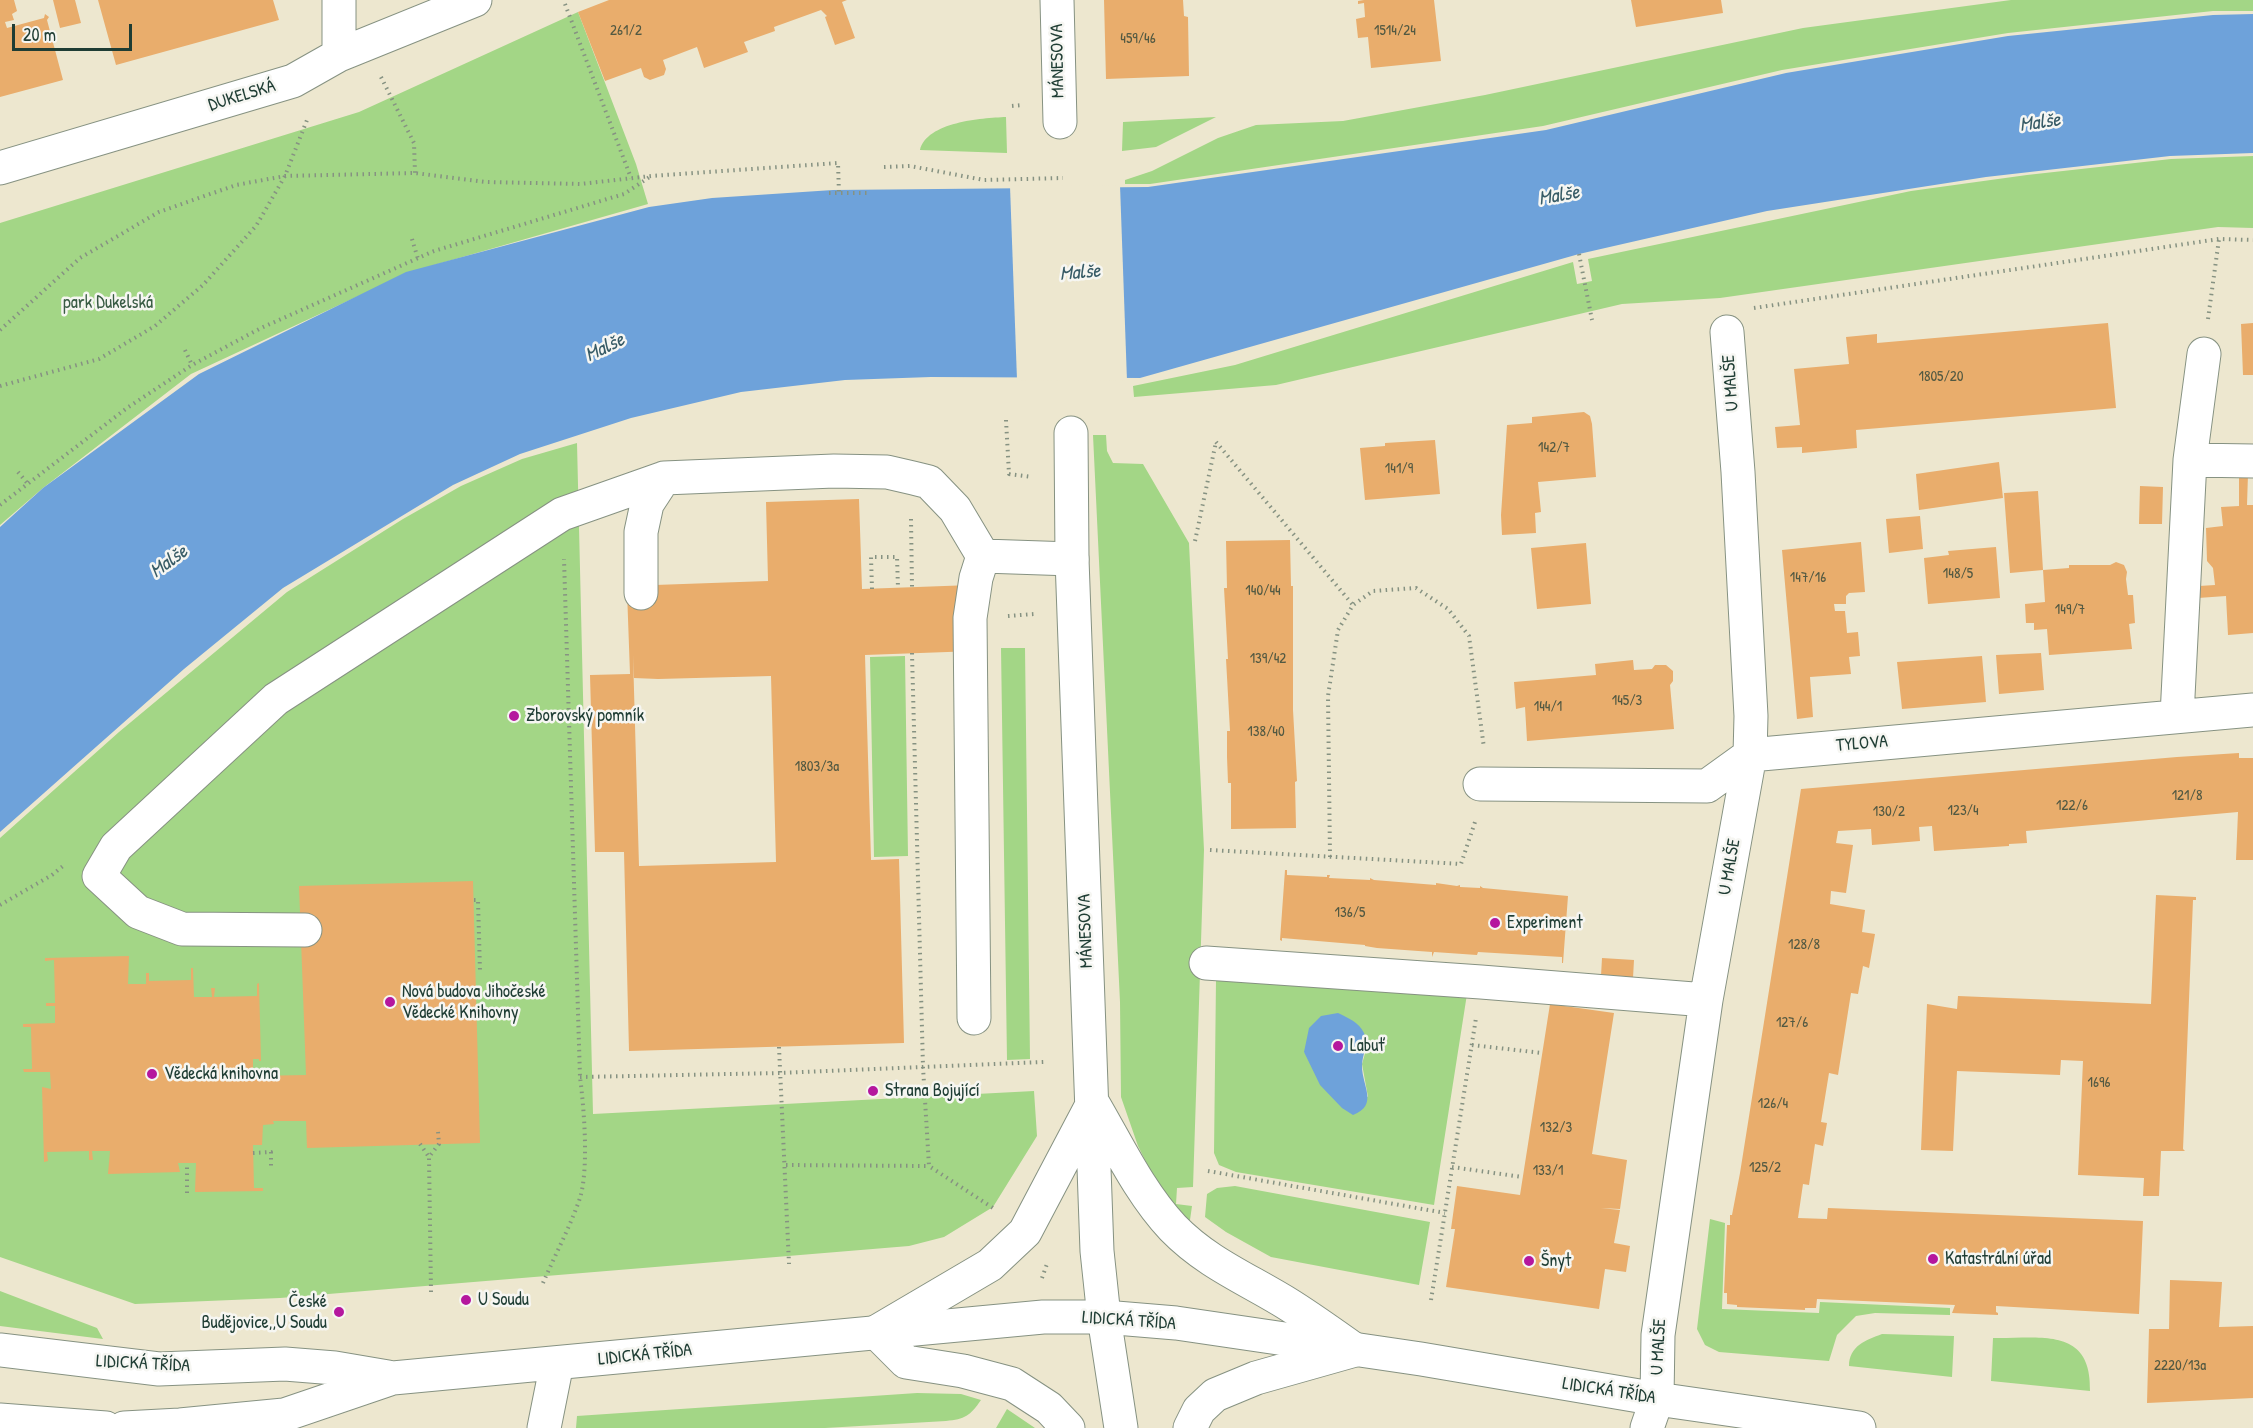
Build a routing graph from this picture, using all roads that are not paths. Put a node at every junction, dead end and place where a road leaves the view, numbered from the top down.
1 (339, 0) edge
2 (475, 0) edge
3 (1057, 0) edge
4 (339, 55) junction
5 (1060, 122) dead end
6 (0, 168) edge
7 (1738, 320) road end
8 (2204, 354) road end
9 (1071, 433) dead end
10 (2190, 460) junction
11 (2253, 461) edge
12 (664, 478) junction
13 (983, 556) junction
14 (1072, 559) junction
15 (641, 593) dead end
16 (2253, 710) edge
17 (2177, 716) junction
18 (1750, 755) junction
19 (1484, 784) road end
20 (305, 930) dead end
21 (1206, 963) dead end
22 (1706, 1000) junction
23 (974, 1018) dead end
24 (1093, 1103) junction
25 (1104, 1317) junction
26 (876, 1332) junction
27 (0, 1350) edge
28 (1355, 1350) junction
29 (557, 1363) junction
30 (393, 1378) junction
31 (1652, 1413) edge
32 (0, 1420) edge
33 (1773, 1422) edge
34 (106, 1428) edge
35 (124, 1428) edge
36 (544, 1428) edge
37 (1068, 1428) edge
38 (1121, 1428) edge
39 (1190, 1428) edge
40 (1859, 1428) edge

1 - 4 street
2 - 4 street, DUKELSKÁ
3 - 5 street, MÁNESOVA
4 - 6 street, DUKELSKÁ
7 - 18 street, U MALŠE
8 - 10 street
9 - 14 street, MÁNESOVA
10 - 11 street
10 - 17 street
12 - 13 street
12 - 15 street
12 - 20 street
13 - 14 street
13 - 23 street
14 - 24 street, MÁNESOVA
16 - 17 street, TYLOVA
17 - 18 street, TYLOVA
18 - 19 street
18 - 22 street, U MALŠE
21 - 22 street
22 - 31 street, U MALŠE
24 - 25 street, MÁNESOVA
24 - 26 street
24 - 28 street
25 - 26 street, LIDICKÁ TŘÍDA
25 - 28 street, LIDICKÁ TŘÍDA
25 - 38 street, MÁNESOVA
26 - 29 street, LIDICKÁ TŘÍDA
26 - 37 street
27 - 30 street, LIDICKÁ TŘÍDA
28 - 31 street, LIDICKÁ TŘÍDA
28 - 39 street
29 - 30 street, LIDICKÁ TŘÍDA
29 - 36 street
30 - 35 street, LIDICKÁ TŘÍDA
31 - 33 street, LIDICKÁ TŘÍDA
32 - 34 street
33 - 40 street, LIDICKÁ TŘÍDA

